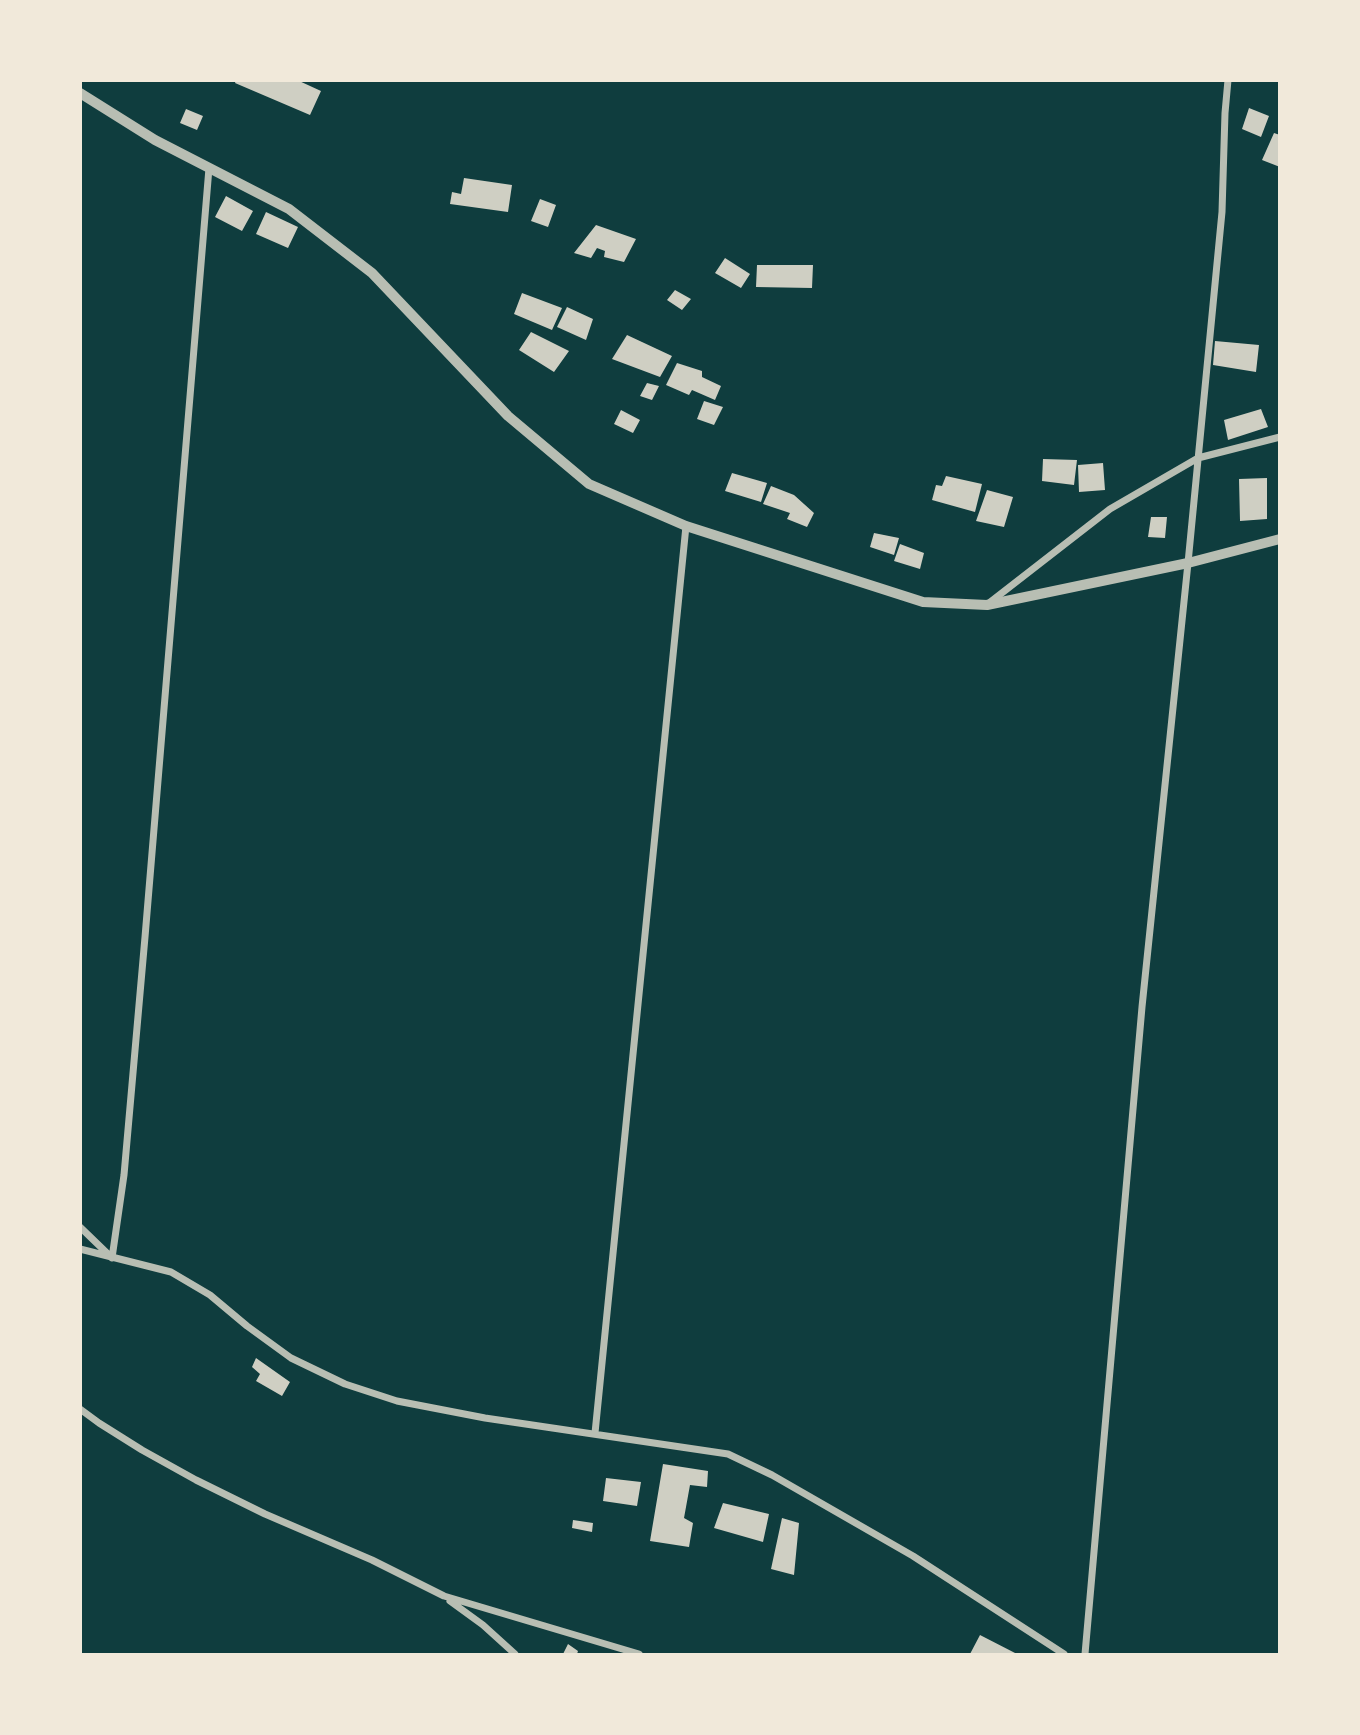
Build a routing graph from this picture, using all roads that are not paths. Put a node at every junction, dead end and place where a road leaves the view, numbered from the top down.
1 (1228, 80) edge
2 (80, 93) edge
3 (209, 168) junction
4 (1279, 437) edge
5 (1198, 458) junction
6 (686, 526) junction
7 (1279, 539) edge
8 (1188, 563) junction
9 (987, 606) junction
10 (80, 1227) edge
11 (80, 1249) edge
12 (112, 1258) junction
13 (80, 1409) edge
14 (595, 1433) junction
15 (444, 1596) junction
16 (515, 1654) edge
17 (639, 1654) edge
18 (1064, 1654) edge
19 (1085, 1654) edge

1 - 5 street
2 - 3 street
3 - 6 street
3 - 12 street
4 - 5 street
5 - 8 street
5 - 9 street
6 - 9 street
6 - 14 street
7 - 8 street
8 - 9 street
8 - 19 street
10 - 12 street
11 - 12 street
12 - 14 street
13 - 15 street
14 - 18 street
15 - 16 street
15 - 17 street

